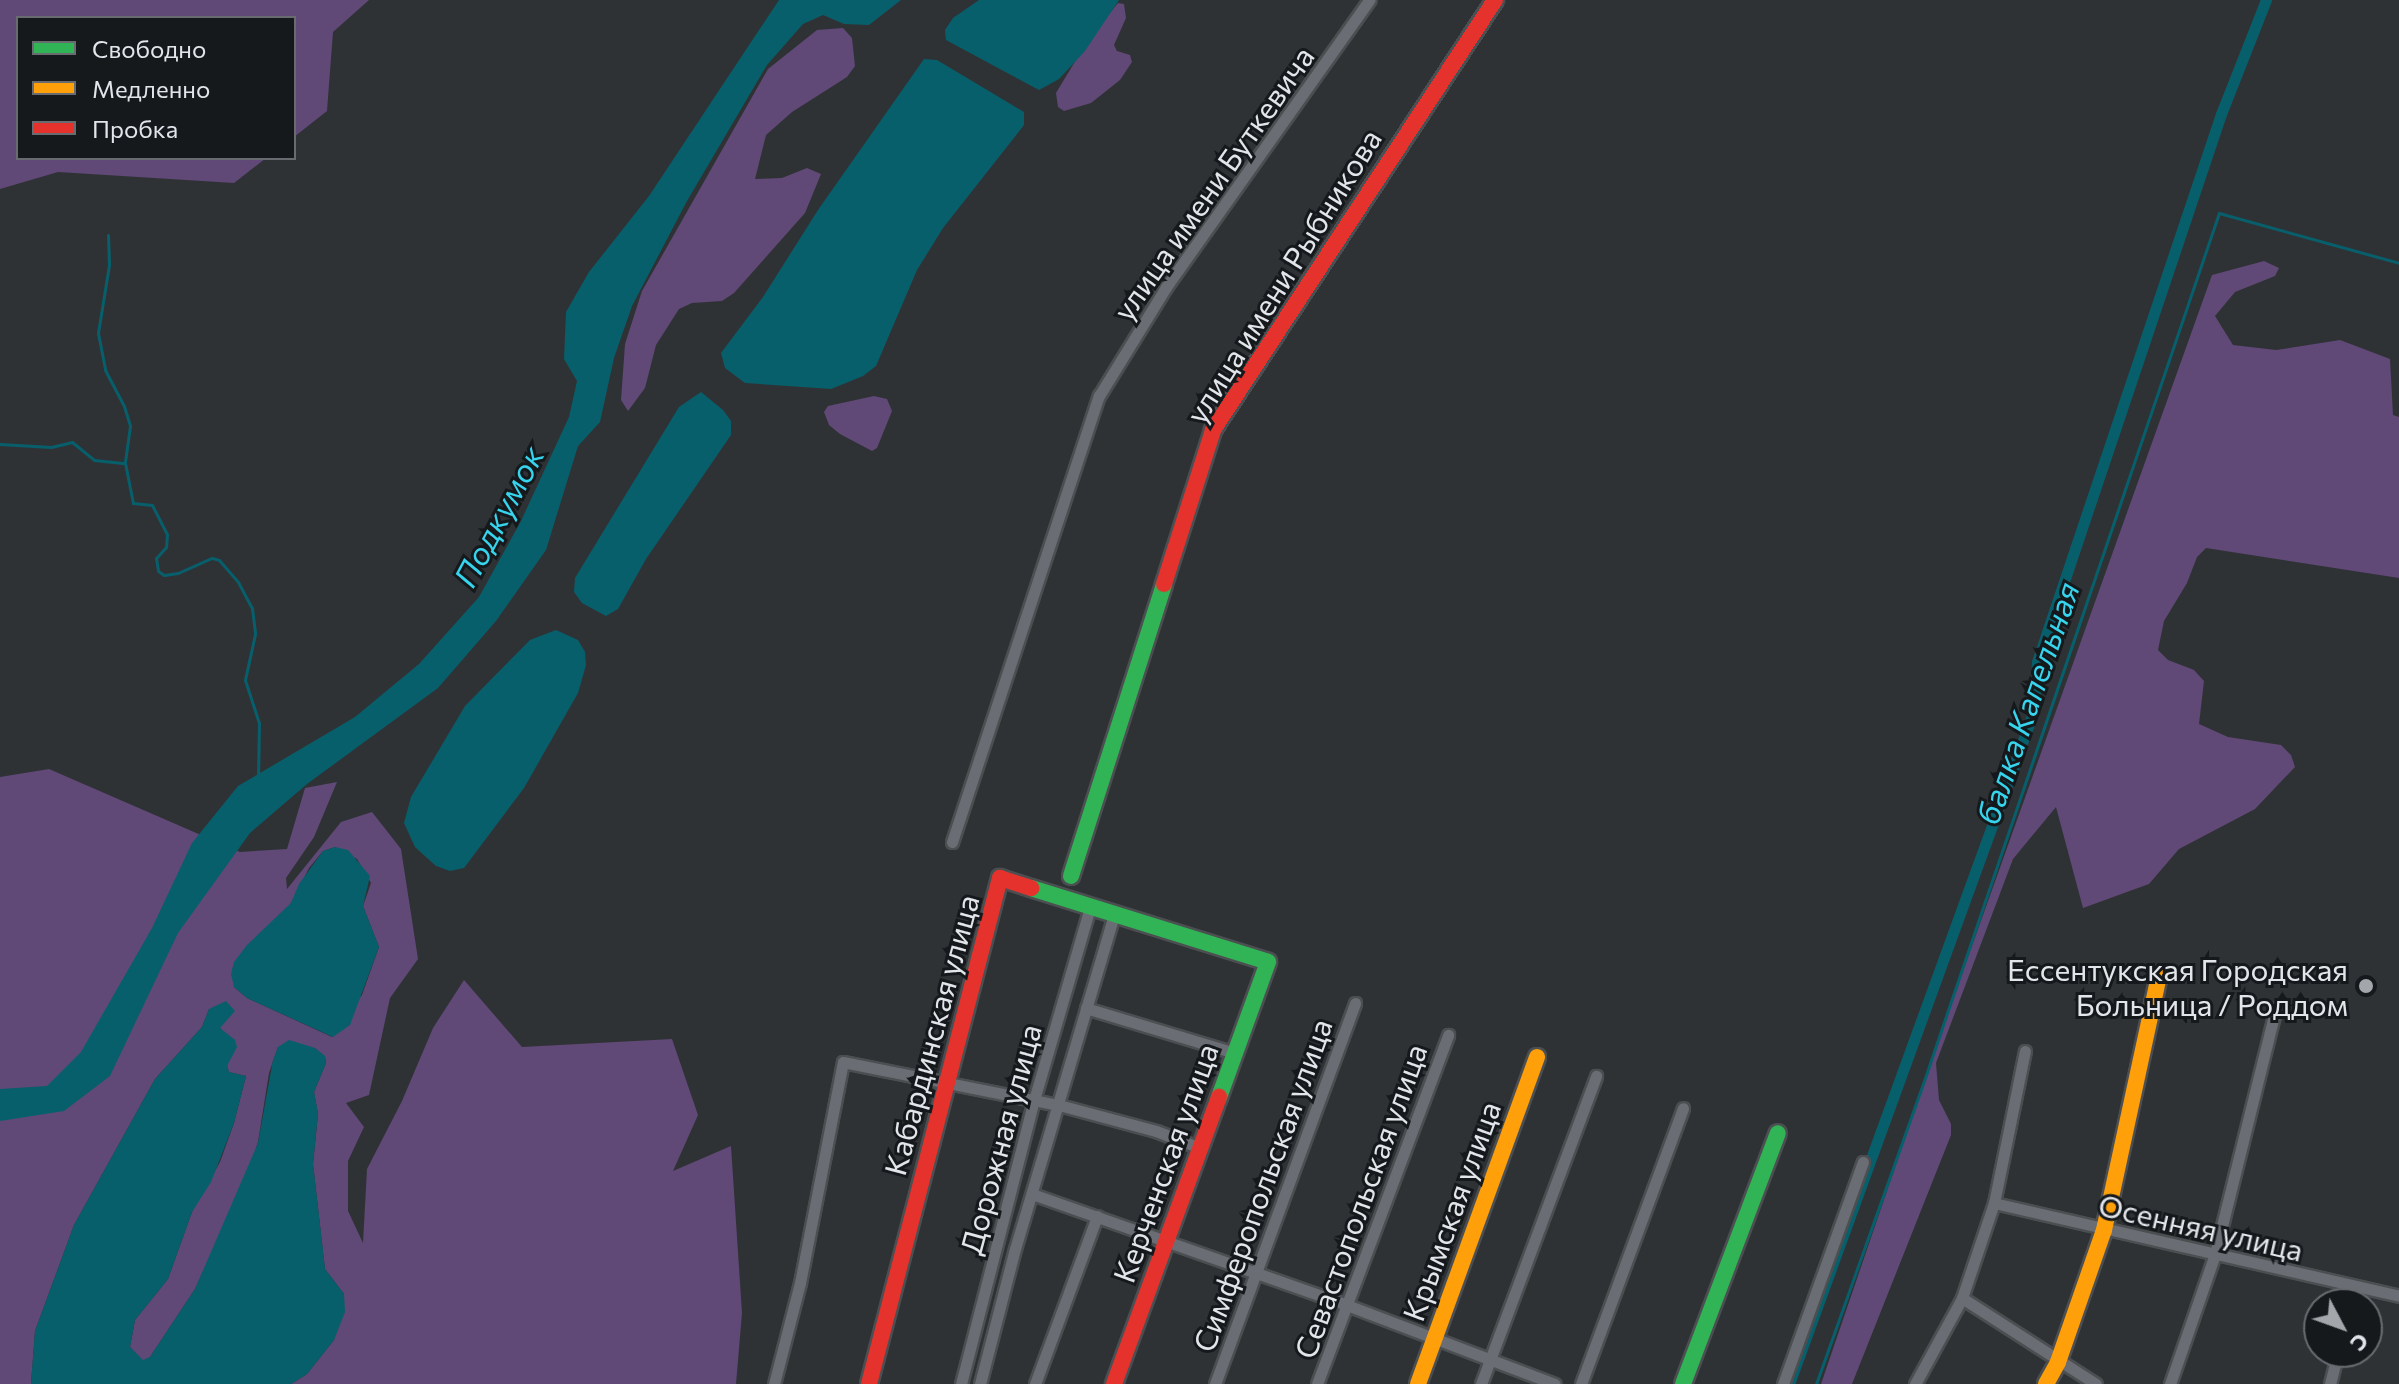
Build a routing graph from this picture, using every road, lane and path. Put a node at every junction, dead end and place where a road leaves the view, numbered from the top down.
1 (1369, 0) edge
2 (1495, 0) edge
3 (952, 842) dead end
4 (1071, 876) dead end
5 (1090, 907) junction
6 (1114, 914) junction
7 (1268, 962) joint
8 (2159, 975) dead end
9 (1355, 1003) dead end
10 (1086, 1008) junction
11 (2276, 1008) dead end
12 (1448, 1035) dead end
13 (2025, 1051) dead end
14 (1235, 1053) junction
15 (1537, 1057) dead end
16 (1596, 1076) dead end
17 (947, 1084) junction
18 (1034, 1100) junction
19 (1059, 1105) junction
20 (1683, 1108) dead end
21 (1778, 1133) dead end
22 (1200, 1148) junction
23 (1863, 1162) dead end
24 (1032, 1194) junction
25 (1994, 1203) junction
26 (1097, 1216) junction
27 (2104, 1230) junction
28 (1165, 1242) junction
29 (2215, 1254) junction
30 (1255, 1274) junction
31 (2356, 1288) edge
32 (1962, 1298) junction
33 (1347, 1305) junction
34 (1435, 1338) junction
35 (1490, 1359) junction
36 (2058, 1362) junction
37 (774, 1384) edge
38 (869, 1384) edge
39 (961, 1384) edge
40 (980, 1384) edge
41 (1035, 1384) edge
42 (1114, 1384) edge
43 (1215, 1384) edge
44 (1317, 1384) edge
45 (1418, 1384) edge
46 (1481, 1384) edge
47 (1555, 1384) edge
48 (1581, 1384) edge
49 (1683, 1384) edge
50 (1783, 1384) edge
51 (1915, 1384) edge
52 (2046, 1384) edge
53 (2096, 1384) edge
54 (2170, 1384) edge

1 - 3 street, улица имени Буткевича
2 - 4 street, улица имени Рыбникова
5 - 6 street, Кабардинская улица
5 - 17 street, Кабардинская улица
5 - 18 street, Дорожная улица
6 - 7 street, Кабардинская улица
6 - 10 street, Дорожная улица
7 - 14 street, Керченская улица
8 - 27 street
9 - 30 street, Симферопольская улица
10 - 14 street
10 - 19 street, Дорожная улица
11 - 29 street
12 - 33 street, Севастопольская улица
13 - 25 street
14 - 22 street, Керченская улица
15 - 34 street, Крымская улица
16 - 35 street
17 - 18 street
17 - 37 street
17 - 38 street, Кабардинская улица
18 - 19 street
18 - 39 street, Дорожная улица
19 - 22 street
19 - 24 street, Дорожная улица
20 - 48 street
21 - 49 street
22 - 28 street, Керченская улица
23 - 50 street
24 - 26 street
24 - 40 street, Дорожная улица
25 - 27 street, Осенняя улица
25 - 32 street
26 - 28 street
26 - 41 street
27 - 29 street, Осенняя улица
27 - 36 street
28 - 30 street
28 - 42 street, Керченская улица
29 - 31 street, Осенняя улица
29 - 54 street
30 - 33 street
30 - 43 street, Симферопольская улица
32 - 36 street
32 - 51 street
33 - 34 street
33 - 44 street, Севастопольская улица
34 - 35 street
34 - 45 street, Крымская улица
35 - 46 street
35 - 47 street
36 - 52 street
36 - 53 street

